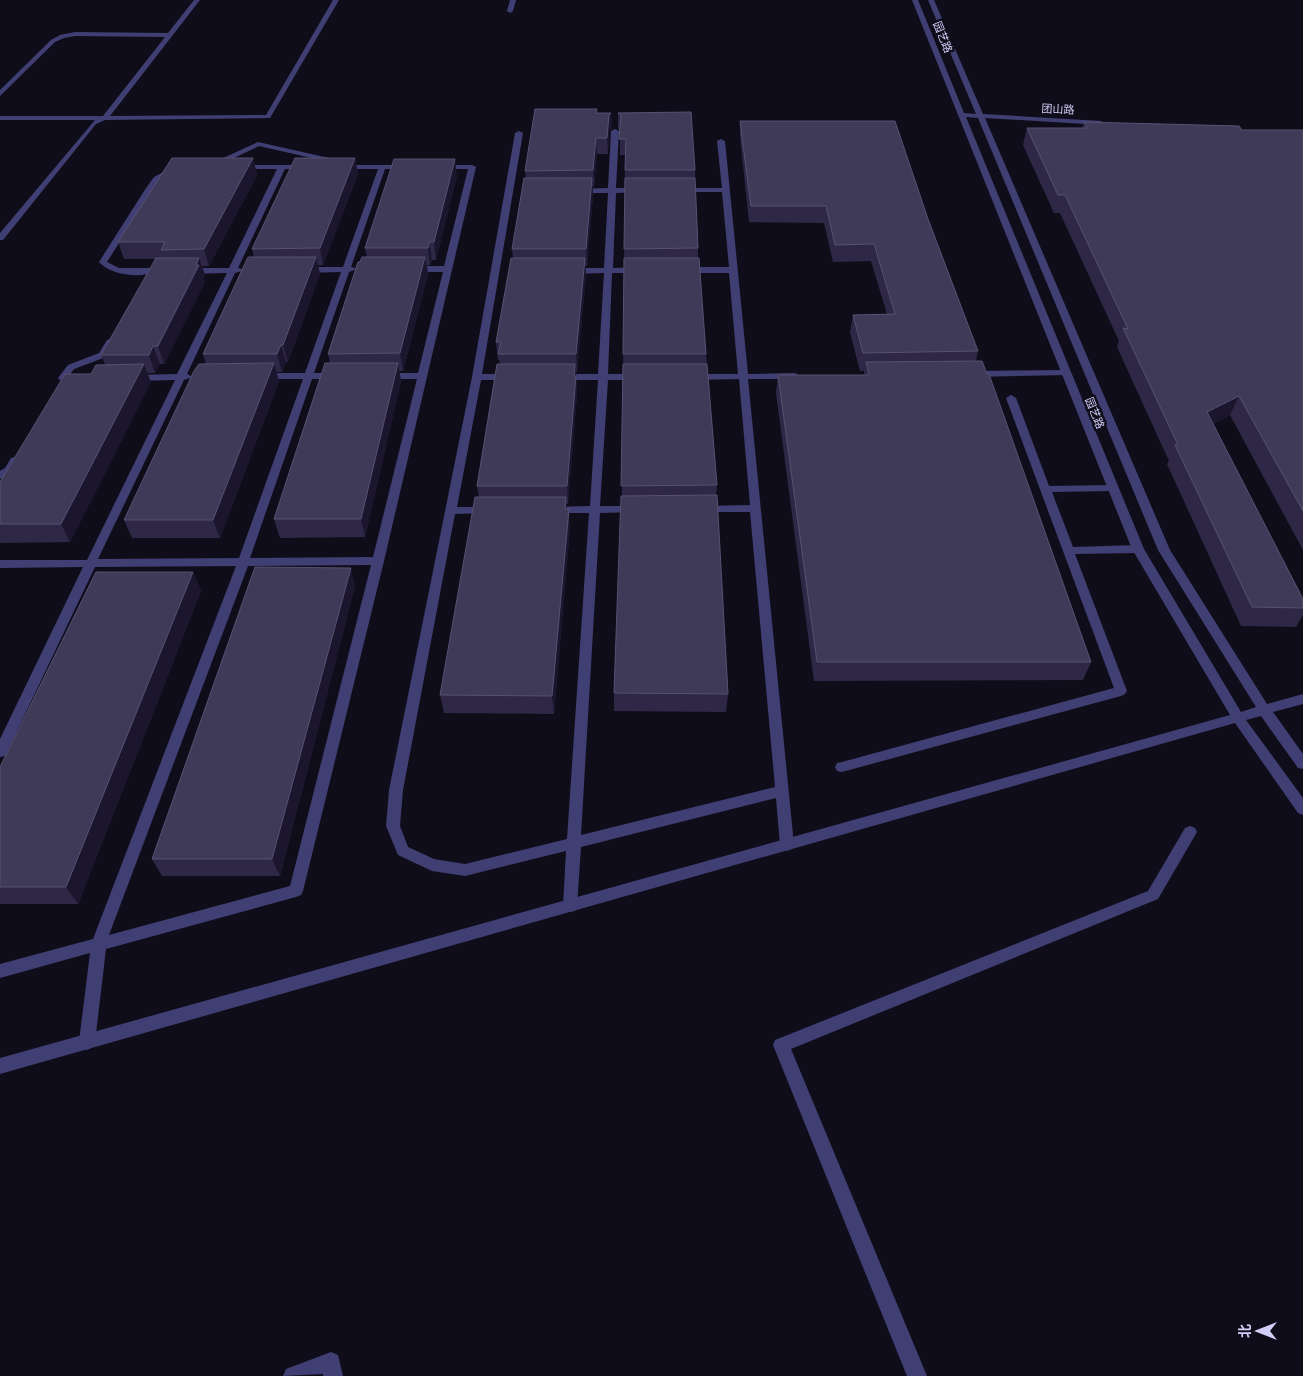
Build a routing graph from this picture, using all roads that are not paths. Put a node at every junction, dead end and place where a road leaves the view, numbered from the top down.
1 (197, 0) edge
2 (336, 0) edge
3 (513, 0) edge
4 (915, 0) edge
5 (931, 0) edge
6 (510, 11) dead end
7 (170, 35) junction
8 (0, 94) edge
9 (961, 115) junction
10 (981, 117) junction
11 (0, 118) edge
12 (105, 118) junction
13 (1108, 124) edge
14 (615, 132) dead end
15 (519, 133) dead end
16 (722, 142) dead end
17 (225, 167) edge
18 (234, 167) edge
19 (282, 167) junction
20 (312, 167) edge
21 (322, 167) edge
22 (362, 167) junction
23 (382, 167) junction
24 (418, 167) edge
25 (436, 167) edge
26 (181, 168) edge
27 (612, 190) junction
28 (650, 190) edge
29 (669, 190) edge
30 (726, 190) junction
31 (565, 191) edge
32 (0, 238) edge
33 (401, 269) edge
34 (448, 269) junction
35 (233, 270) junction
36 (252, 270) edge
37 (290, 270) edge
38 (346, 270) junction
39 (364, 270) edge
40 (647, 270) edge
41 (676, 270) edge
42 (733, 270) junction
43 (177, 271) edge
44 (561, 271) edge
45 (608, 271) junction
46 (151, 274) edge
47 (117, 330) edge
48 (1065, 373) junction
49 (958, 374) edge
50 (308, 376) junction
51 (346, 376) edge
52 (375, 376) edge
53 (422, 376) junction
54 (802, 376) edge
55 (182, 377) junction
56 (201, 377) edge
57 (250, 377) edge
58 (477, 377) junction
59 (516, 377) edge
60 (554, 377) edge
61 (603, 377) junction
62 (650, 377) edge
63 (687, 377) edge
64 (743, 377) junction
65 (122, 378) edge
66 (65, 381) edge
67 (1010, 398) dead end
68 (18, 454) edge
69 (0, 476) edge
70 (1112, 488) junction
71 (1045, 489) junction
72 (756, 508) junction
73 (594, 509) junction
74 (651, 509) edge
75 (689, 509) edge
76 (498, 510) edge
77 (546, 510) edge
78 (451, 511) junction
79 (1138, 549) junction
80 (1068, 551) junction
81 (378, 562) junction
82 (92, 563) junction
83 (243, 563) junction
84 (0, 564) edge
85 (1303, 699) edge
86 (1264, 710) junction
87 (1238, 718) junction
88 (0, 752) edge
89 (1303, 764) edge
90 (842, 767) dead end
91 (782, 791) junction
92 (1303, 809) edge
93 (1190, 832) dead end
94 (573, 842) junction
95 (787, 845) junction
96 (570, 906) junction
97 (99, 942) junction
98 (0, 970) edge
99 (87, 1042) junction
100 (0, 1066) edge
101 (293, 1376) edge
102 (333, 1376) edge
103 (917, 1376) edge

1 - 7 street
2 - 12 street
3 - 6 street
4 - 9 street, 园艺路
5 - 10 street, 园艺路
7 - 8 street
7 - 12 street
9 - 10 street, 团山路
9 - 48 street, 园艺路
10 - 13 street, 团山路
10 - 86 street, 园艺路
11 - 12 street
12 - 32 street
14 - 27 street
15 - 58 street
16 - 30 street
17 - 22 street
18 - 19 street
19 - 20 street
19 - 35 street
21 - 22 street
22 - 23 street
23 - 24 street
23 - 38 street
25 - 34 street
26 - 46 street
27 - 28 street
27 - 31 street
27 - 45 street
29 - 30 street
30 - 42 street
33 - 34 street
34 - 53 street
35 - 36 street
35 - 43 street
35 - 55 street
37 - 38 street
38 - 39 street
38 - 50 street
40 - 45 street
41 - 42 street
42 - 64 street
44 - 45 street
45 - 61 street
47 - 66 street
48 - 49 street
48 - 70 street, 园艺路
50 - 51 street
50 - 57 street
50 - 83 street
52 - 53 street
53 - 81 street
54 - 64 street
55 - 56 street
55 - 65 street
55 - 82 street
58 - 59 street
58 - 78 street
60 - 61 street
61 - 62 street
61 - 73 street
63 - 64 street
64 - 72 street
67 - 71 street
68 - 69 street
70 - 71 street
70 - 79 street, 园艺路
71 - 80 street
72 - 75 street
72 - 91 street
73 - 74 street
73 - 77 street
73 - 94 street
76 - 78 street
78 - 94 street
79 - 80 street
79 - 87 street, 园艺路
80 - 90 street
81 - 83 street
81 - 97 street
82 - 83 street
82 - 84 street
82 - 88 street
83 - 97 street
85 - 86 street
86 - 87 street
86 - 89 street, 园艺路
87 - 92 street, 园艺路
87 - 95 street
91 - 94 street
91 - 95 street
93 - 103 street
94 - 96 street
95 - 96 street
96 - 99 street
97 - 98 street
97 - 99 street
99 - 100 street
101 - 102 street

